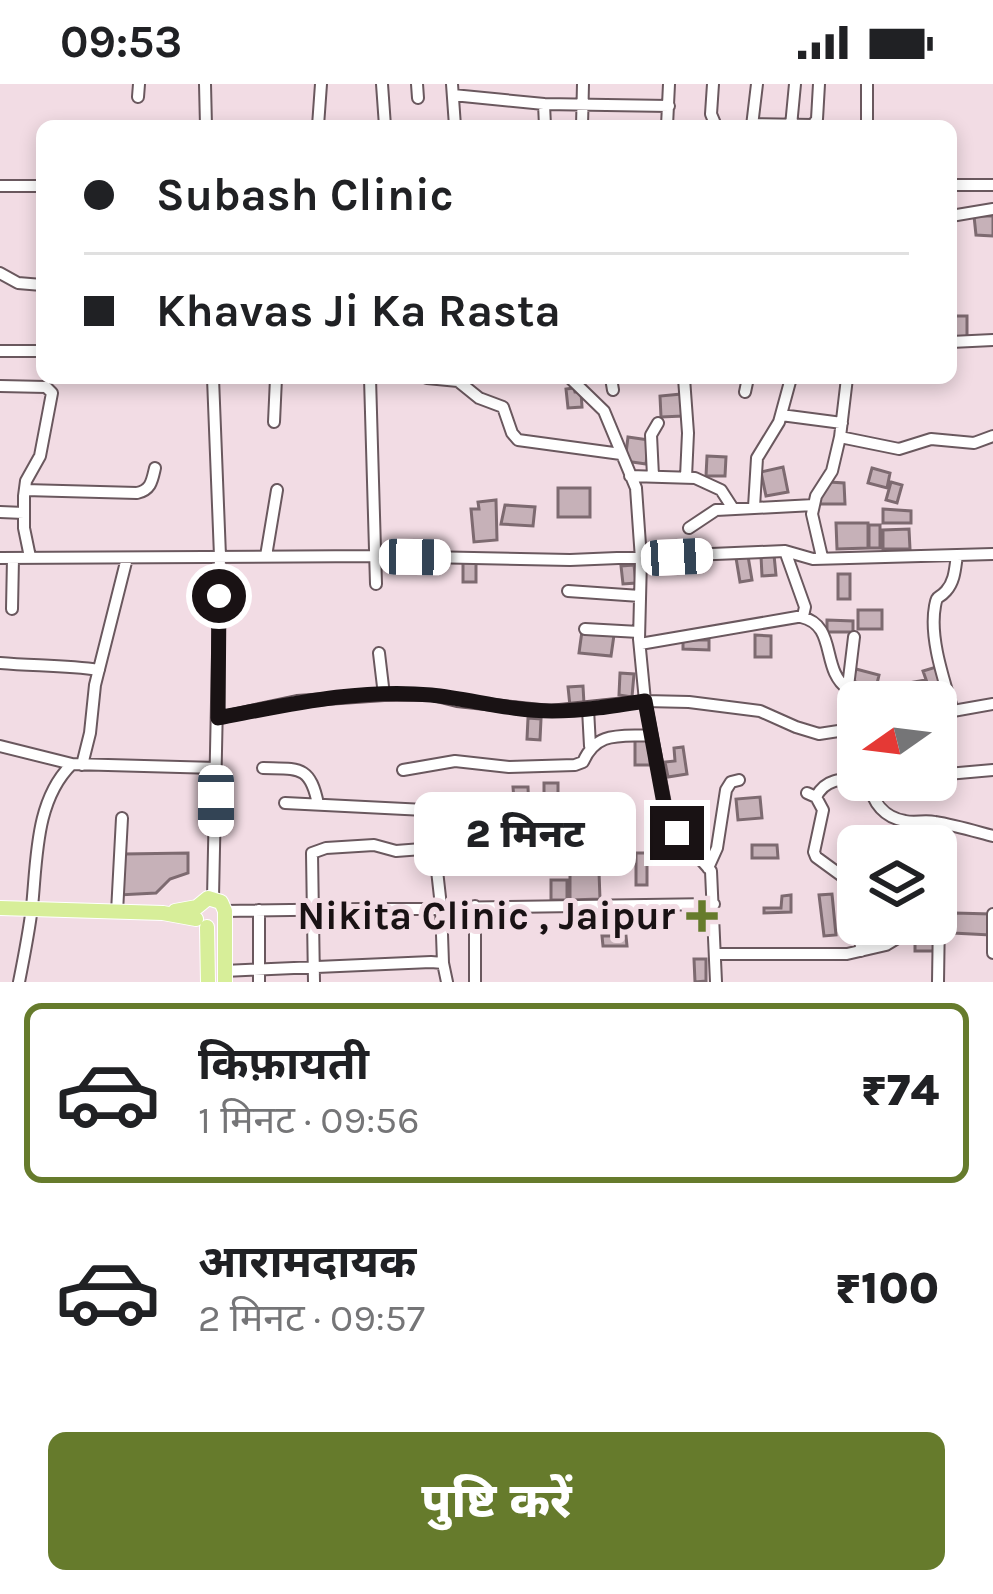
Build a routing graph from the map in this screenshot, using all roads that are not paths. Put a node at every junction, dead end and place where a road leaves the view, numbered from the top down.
1 (205, 84) edge
2 (321, 84) edge
3 (382, 84) edge
4 (417, 84) edge
5 (584, 84) edge
6 (669, 84) edge
7 (713, 84) edge
8 (757, 84) edge
9 (795, 84) edge
10 (819, 84) edge
11 (867, 84) edge
12 (453, 90) edge
13 (418, 98) dead end
14 (544, 104) junction
15 (582, 106) junction
16 (669, 106) junction
17 (206, 120) edge
18 (318, 120) edge
19 (385, 120) edge
20 (455, 120) edge
21 (545, 120) edge
22 (583, 120) edge
23 (668, 120) edge
24 (714, 120) edge
25 (753, 120) edge
26 (792, 120) edge
27 (816, 120) edge
28 (867, 120) edge
29 (957, 185) edge
30 (993, 185) edge
31 (0, 186) edge
32 (36, 186) edge
33 (993, 209) edge
34 (957, 215) edge
35 (0, 273) edge
36 (36, 285) edge
37 (993, 340) edge
38 (957, 342) edge
39 (0, 351) edge
40 (36, 352) edge
41 (213, 384) edge
42 (276, 384) edge
43 (370, 384) edge
44 (462, 384) edge
45 (576, 384) edge
46 (684, 384) edge
47 (747, 384) edge
48 (789, 384) edge
49 (846, 384) edge
50 (0, 386) edge
51 (745, 392) dead end
52 (781, 415) junction
53 (274, 422) dead end
54 (658, 423) dead end
55 (842, 423) junction
56 (993, 436) edge
57 (840, 437) junction
58 (621, 454) junction
59 (155, 468) dead end
60 (630, 476) junction
61 (653, 476) junction
62 (686, 477) junction
63 (25, 490) junction
64 (277, 490) dead end
65 (814, 505) junction
66 (732, 507) junction
67 (754, 507) junction
68 (0, 512) edge
69 (24, 513) junction
70 (689, 528) dead end
71 (785, 551) junction
72 (993, 554) edge
73 (957, 555) junction
74 (220, 556) junction
75 (266, 556) junction
76 (376, 556) junction
77 (30, 557) junction
78 (821, 557) junction
79 (6, 558) edge
80 (127, 558) junction
81 (641, 559) junction
82 (376, 584) dead end
83 (568, 591) dead end
84 (640, 596) junction
85 (12, 609) dead end
86 (801, 617) junction
87 (585, 629) dead end
88 (854, 637) dead end
89 (639, 638) junction
90 (379, 653) dead end
91 (0, 663) edge
92 (99, 670) junction
93 (839, 681) edge
94 (849, 681) edge
95 (945, 681) edge
96 (384, 695) junction
97 (645, 701) junction
98 (993, 704) edge
99 (588, 709) junction
100 (957, 709) edge
101 (218, 718) junction
102 (837, 732) edge
103 (652, 735) junction
104 (0, 746) edge
105 (590, 746) junction
106 (77, 764) junction
107 (216, 768) junction
108 (263, 768) dead end
109 (404, 770) dead end
110 (993, 770) edge
111 (957, 774) edge
112 (739, 780) dead end
113 (837, 781) edge
114 (875, 801) edge
115 (285, 803) dead end
116 (318, 804) junction
117 (122, 818) dead end
118 (432, 825) junction
119 (488, 831) dead end
120 (993, 836) edge
121 (435, 848) junction
122 (708, 868) junction
123 (837, 871) edge
124 (213, 898) junction
125 (714, 904) junction
126 (441, 906) junction
127 (475, 906) junction
128 (0, 908) edge
129 (32, 908) junction
130 (314, 908) junction
131 (259, 910) junction
132 (117, 912) junction
133 (993, 914) edge
134 (224, 915) junction
135 (200, 918) junction
136 (861, 945) edge
137 (886, 945) edge
138 (939, 945) edge
139 (861, 951) junction
140 (993, 952) edge
141 (715, 954) junction
142 (443, 963) junction
143 (314, 975) edge
144 (224, 976) edge
145 (259, 976) edge
146 (19, 982) edge
147 (208, 982) edge
148 (447, 982) edge
149 (476, 982) edge
150 (716, 982) edge
151 (938, 982) edge

1 - 17 street
2 - 18 street
3 - 19 street
4 - 13 street
5 - 15 street
6 - 16 street
7 - 24 street
8 - 25 street
9 - 26 street
10 - 27 street
11 - 28 street
12 - 14 street
12 - 20 street
14 - 15 street
14 - 21 street
15 - 16 street
15 - 22 street
16 - 23 street
29 - 30 street
31 - 32 street
33 - 34 street
35 - 36 street
37 - 38 street
39 - 40 street
41 - 74 street
42 - 53 street
43 - 76 street
44 - 58 street
45 - 58 street
46 - 62 street
47 - 51 street
48 - 52 street
49 - 55 street
50 - 63 street
52 - 55 street
52 - 67 street
54 - 61 street
55 - 57 street
56 - 57 street
57 - 65 street
58 - 60 street
59 - 63 street
60 - 61 street
60 - 81 street
61 - 62 street
62 - 66 street
63 - 69 street
64 - 75 street
65 - 67 street
65 - 78 street
66 - 67 street
66 - 70 street
68 - 69 street
69 - 77 street
71 - 78 street
71 - 81 street
71 - 86 street
72 - 73 street
73 - 78 street
73 - 95 street
74 - 75 street
74 - 80 street
74 - 101 street
75 - 76 street
76 - 81 street
76 - 82 street
77 - 79 street
77 - 80 street
79 - 85 street
80 - 92 street
81 - 84 street
83 - 84 street
84 - 89 street
86 - 89 street
86 - 93 street
87 - 89 street
88 - 94 street
89 - 97 street
90 - 96 street
91 - 92 street
92 - 106 street
96 - 99 street
96 - 101 street
97 - 99 street
97 - 102 street
97 - 103 street
98 - 100 street
99 - 105 street
101 - 107 street
103 - 105 street
103 - 122 street
104 - 106 street
105 - 109 street
106 - 107 street
106 - 129 street
107 - 124 street
108 - 116 street
110 - 111 street
112 - 122 street
113 - 123 street
114 - 120 street
115 - 116 street
116 - 118 street
117 - 132 street
118 - 119 street
118 - 121 street
121 - 126 street
121 - 130 street
122 - 125 street
124 - 134 main road
124 - 135 main road
125 - 127 street
125 - 141 street
126 - 127 street
126 - 130 street
126 - 142 street
127 - 149 street
128 - 129 main road
129 - 132 main road
129 - 146 street
130 - 131 street
130 - 143 street
131 - 134 street
131 - 145 street
132 - 135 main road
133 - 140 street
134 - 135 main road
134 - 144 main road
135 - 147 main road
136 - 139 street
137 - 139 street
138 - 151 street
139 - 141 street
141 - 150 street
142 - 143 street
142 - 148 street
143 - 145 street
144 - 145 street

